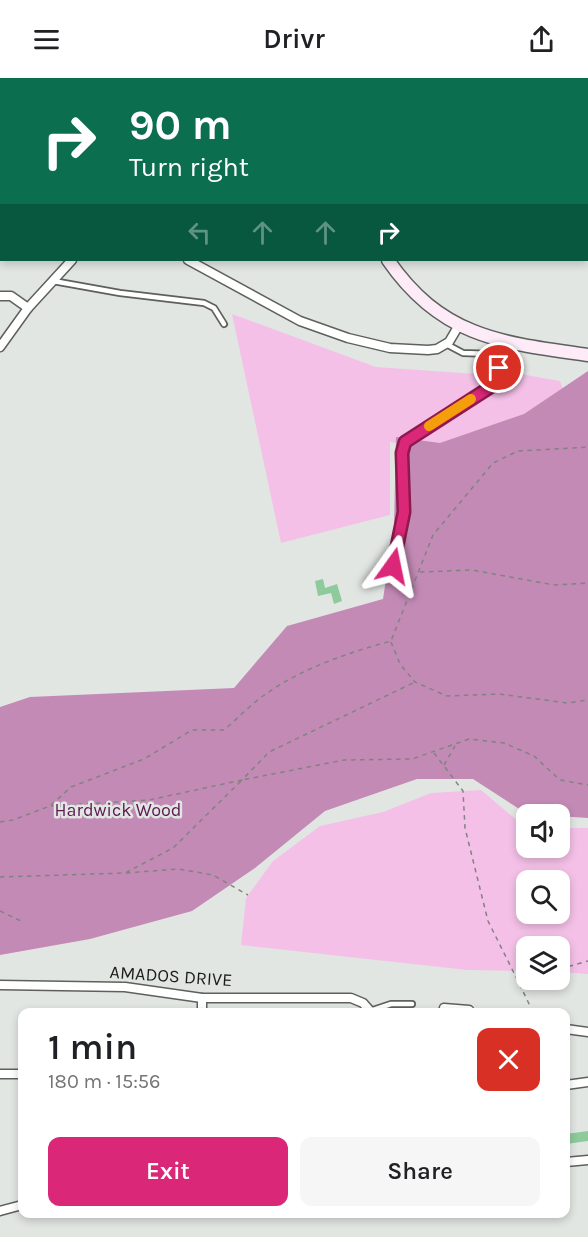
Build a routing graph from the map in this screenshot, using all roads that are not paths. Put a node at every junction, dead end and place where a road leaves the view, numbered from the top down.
1 (71, 261) edge
2 (190, 261) edge
3 (389, 261) edge
4 (53, 280) junction
5 (0, 296) edge
6 (28, 308) junction
7 (224, 324) dead end
8 (459, 325) junction
9 (446, 344) junction
10 (0, 346) edge
11 (588, 355) edge
12 (386, 575) dead end
13 (0, 985) edge
14 (202, 998) junction
15 (412, 1004) dead end
16 (202, 1008) edge
17 (367, 1008) edge
18 (381, 1008) edge
19 (570, 1030) edge
20 (588, 1032) edge
21 (0, 1074) edge
22 (18, 1074) edge
23 (588, 1083) edge
24 (570, 1085) edge
25 (588, 1160) edge
26 (570, 1162) edge
27 (18, 1206) edge
28 (0, 1211) edge

1 - 4 street
2 - 9 street
3 - 8 street
4 - 6 street
4 - 7 lane
5 - 6 street
6 - 10 street
8 - 9 street
8 - 11 street
9 - 12 lane
13 - 14 street, AMADOS DRIVE
14 - 16 street
14 - 17 street, AMADOS DRIVE
15 - 18 lane
19 - 20 street
21 - 22 street
23 - 24 street
25 - 26 street
27 - 28 street

